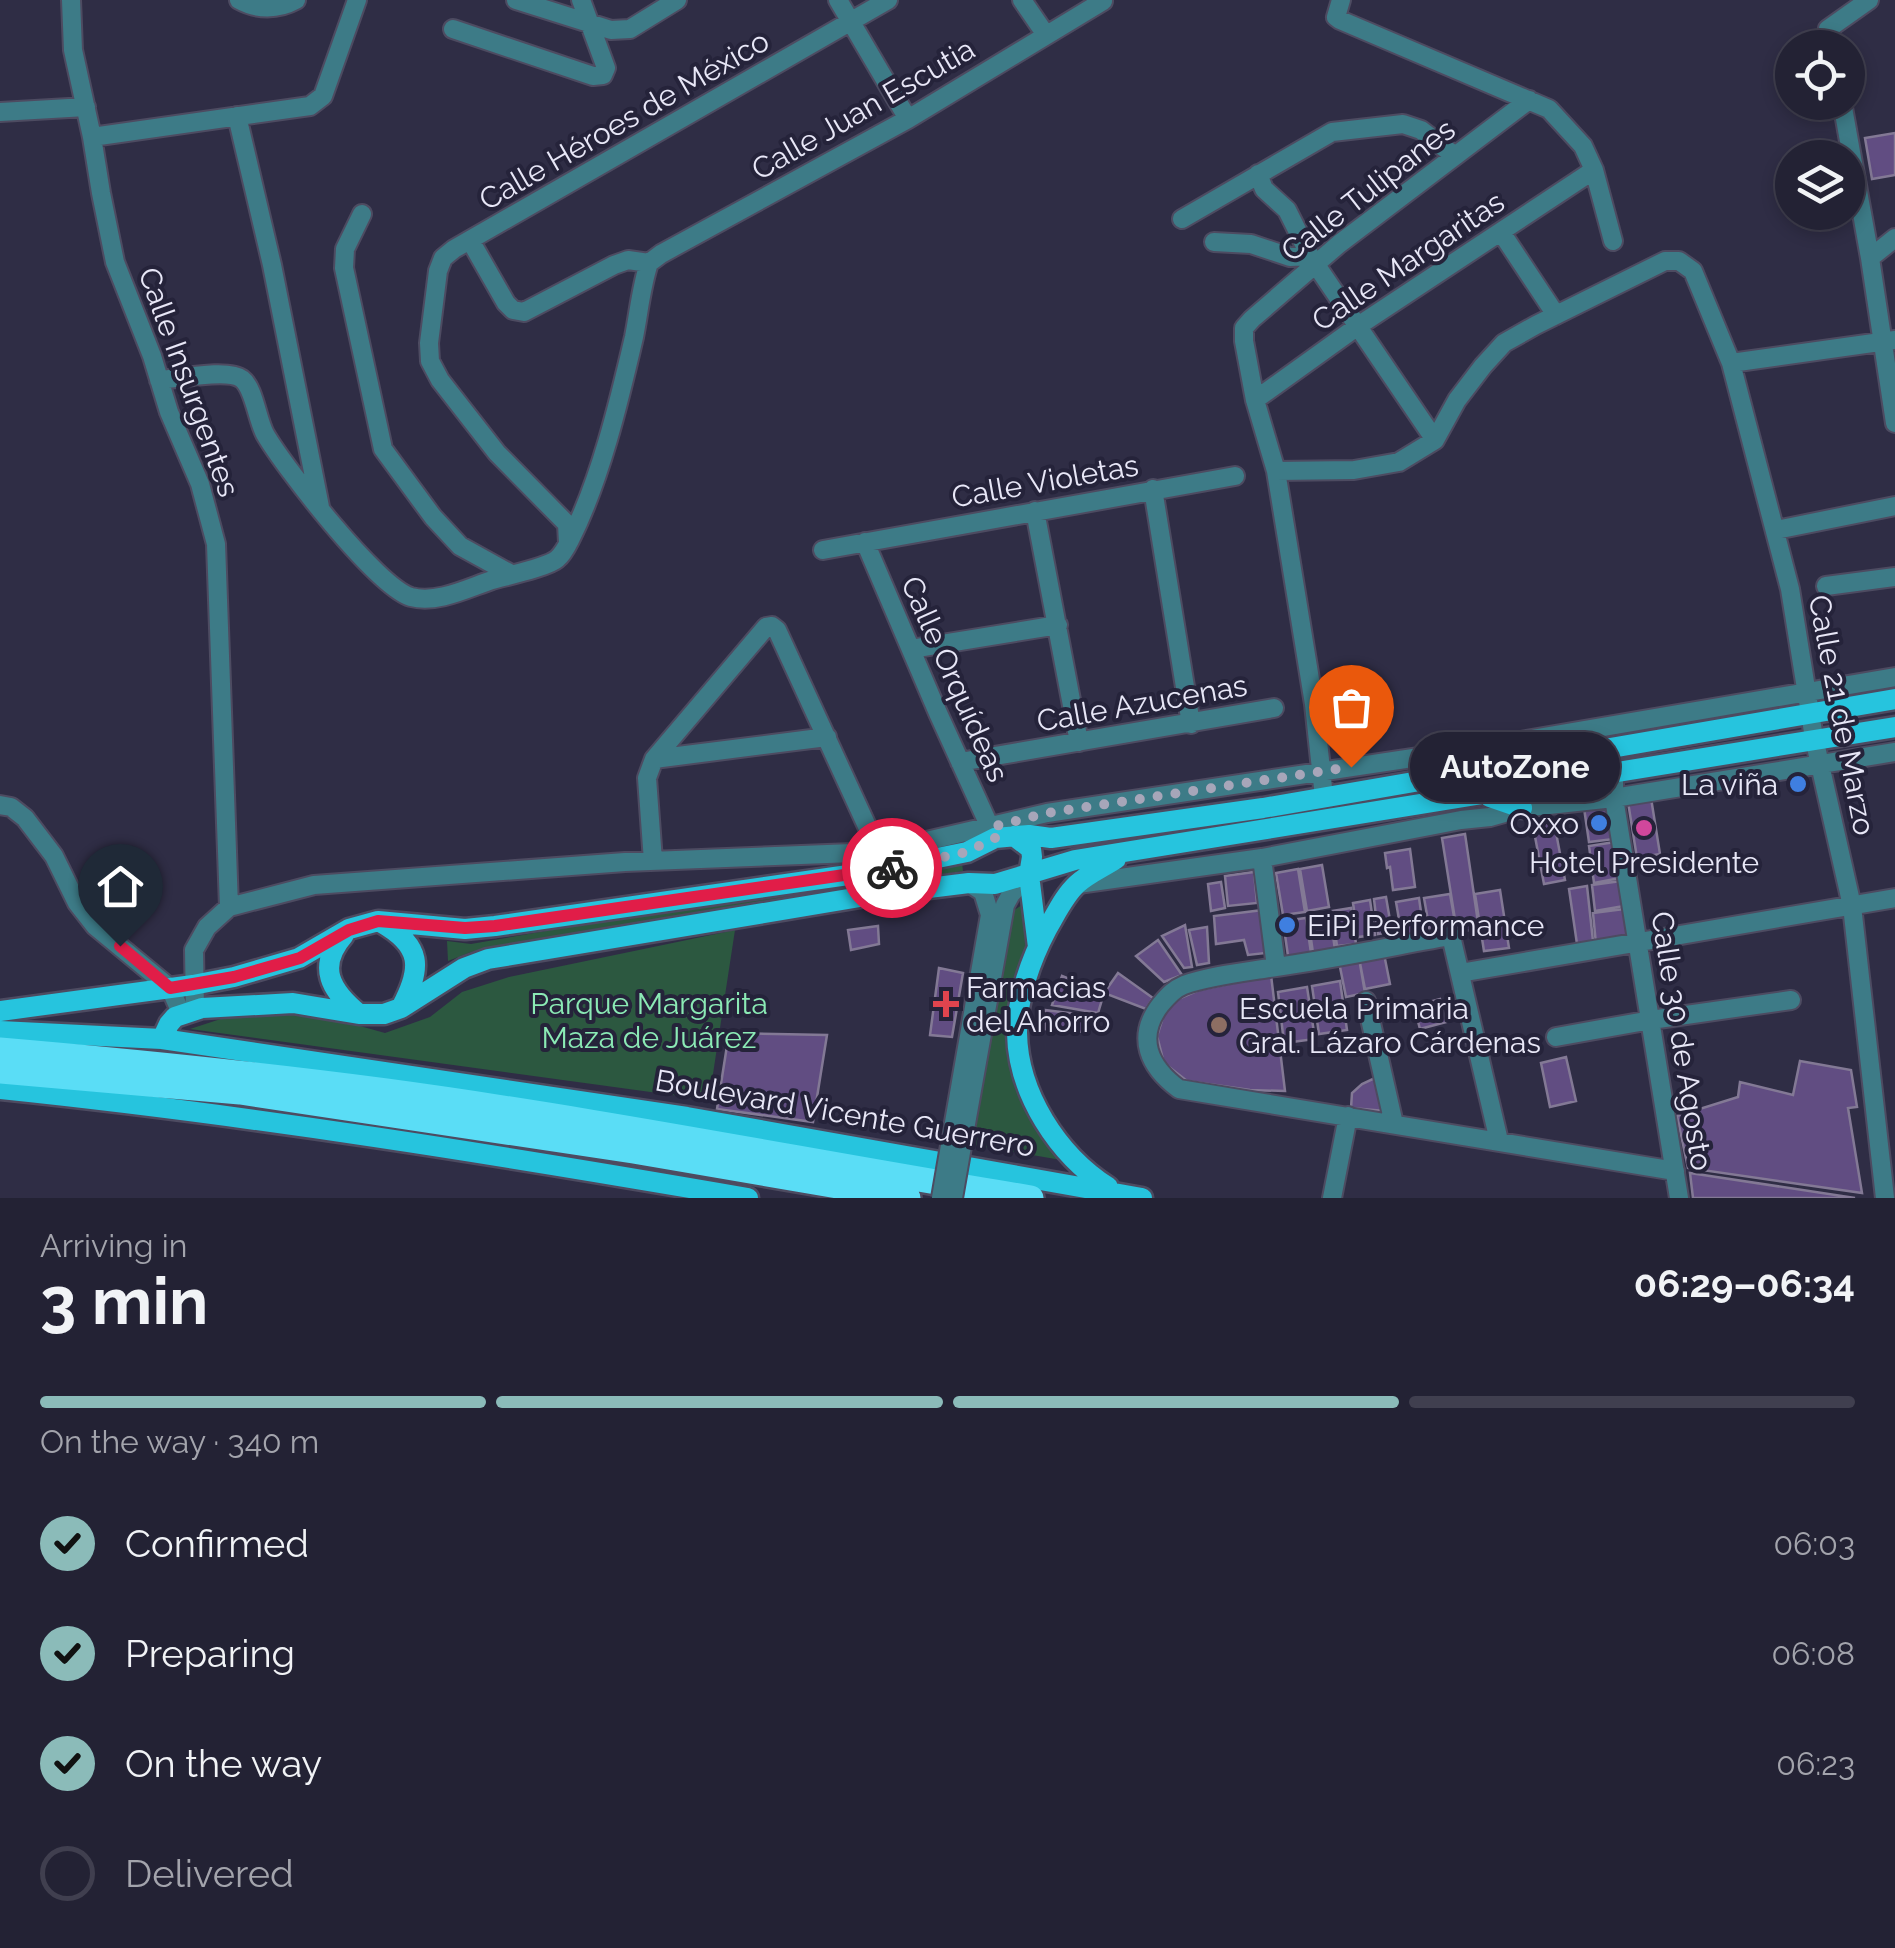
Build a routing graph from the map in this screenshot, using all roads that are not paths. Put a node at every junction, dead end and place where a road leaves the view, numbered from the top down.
1 (72, 0) edge
2 (239, 0) edge
3 (296, 0) edge
4 (357, 0) edge
5 (516, 0) edge
6 (581, 0) edge
7 (676, 0) edge
8 (838, 0) edge
9 (888, 0) edge
10 (1022, 0) edge
11 (1341, 0) edge
12 (1869, 0) edge
13 (1103, 1) edge
14 (850, 21) junction
15 (591, 24) junction
16 (454, 29) dead end
17 (1828, 30) edge
18 (1046, 35) junction
19 (1530, 100) junction
20 (86, 107) junction
21 (0, 112) edge
22 (237, 116) junction
23 (908, 119) junction
24 (1845, 120) edge
25 (92, 137) junction
26 (1455, 156) junction
27 (1594, 170) junction
28 (1258, 174) junction
29 (362, 214) dead end
30 (1182, 219) dead end
31 (1501, 232) junction
32 (1895, 238) edge
33 (470, 240) junction
34 (1613, 241) dead end
35 (1214, 242) dead end
36 (1870, 258) junction
37 (1313, 260) junction
38 (649, 263) junction
39 (1556, 315) junction
40 (1358, 326) junction
41 (1888, 341) edge
42 (1731, 363) junction
43 (159, 380) junction
44 (1255, 400) junction
45 (1895, 423) edge
46 (1435, 440) junction
47 (1276, 471) junction
48 (1236, 476) dead end
49 (1153, 489) junction
50 (1895, 506) edge
51 (321, 510) junction
52 (1035, 511) junction
53 (1776, 530) junction
54 (865, 542) junction
55 (568, 543) junction
56 (822, 550) dead end
57 (511, 574) junction
58 (1895, 576) edge
59 (1826, 586) dead end
60 (1058, 625) junction
61 (910, 649) junction
62 (1895, 677) edge
63 (1895, 699) edge
64 (1808, 702) junction
65 (1274, 708) dead end
66 (1191, 724) junction
67 (1895, 726) edge
68 (828, 737) junction
69 (1814, 738) junction
70 (1078, 742) junction
71 (1895, 752) edge
72 (654, 759) junction
73 (960, 762) junction
74 (1820, 764) junction
75 (1321, 771) junction
76 (1614, 774) junction
77 (1364, 790) junction
78 (1483, 794) junction
79 (1324, 798) junction
80 (1614, 798) junction
81 (0, 805) edge
82 (1522, 808) junction
83 (1366, 814) junction
84 (1000, 834) junction
85 (1123, 854) junction
86 (1262, 858) junction
87 (882, 861) junction
88 (652, 862) junction
89 (1029, 876) junction
90 (968, 883) junction
91 (1078, 884) junction
92 (1895, 898) edge
93 (1852, 906) junction
94 (230, 907) junction
95 (378, 921) junction
96 (349, 930) junction
97 (1639, 942) junction
98 (1038, 947) junction
99 (1276, 967) junction
100 (1460, 973) junction
101 (193, 985) junction
102 (170, 988) junction
103 (1792, 1000) dead end
104 (1366, 1001) dead end
105 (401, 1008) junction
106 (0, 1011) edge
107 (188, 1012) junction
108 (359, 1014) junction
109 (1651, 1020) junction
110 (0, 1032) edge
111 (1556, 1037) dead end
112 (162, 1039) junction
113 (0, 1050) edge
114 (0, 1070) edge
115 (411, 1078) junction
116 (0, 1090) edge
117 (494, 1108) junction
118 (1348, 1116) junction
119 (1394, 1124) junction
120 (958, 1135) junction
121 (1499, 1141) junction
122 (1675, 1171) junction
123 (1118, 1194) junction
124 (748, 1198) edge
125 (908, 1198) edge
126 (940, 1198) edge
127 (953, 1198) edge
128 (1031, 1198) edge
129 (1142, 1198) edge
130 (1332, 1198) edge
131 (1679, 1198) edge
132 (1886, 1198) edge

1 - 20 street, Calle Insurgentes
2 - 3 street
4 - 22 street
5 - 15 street
6 - 15 street
7 - 15 street
8 - 14 street
9 - 14 street, Calle Héroes de México
10 - 18 street
11 - 19 street
12 - 17 street
13 - 18 street, Calle Juan Escutia
14 - 23 street
14 - 33 street, Calle Héroes de México
15 - 16 street
18 - 23 street, Calle Juan Escutia
19 - 26 street, Calle Tulipanes
19 - 27 street
20 - 21 street
20 - 25 street, Calle Insurgentes
22 - 25 street
22 - 51 street
23 - 38 street, Calle Juan Escutia
24 - 36 street
25 - 43 street, Calle Insurgentes
26 - 28 street
26 - 37 street, Calle Tulipanes
27 - 31 street, Calle Margaritas
27 - 34 street
28 - 30 street
28 - 37 street
29 - 57 street
31 - 39 street
31 - 40 street, Calle Margaritas
32 - 36 street
33 - 38 street, Calle Héroes de México
33 - 55 street
35 - 37 street
36 - 41 street
37 - 40 street
37 - 44 street, Calle Tulipanes
38 - 55 street
39 - 42 street, Calle 21 de Marzo
39 - 46 street
40 - 44 street, Calle Margaritas
40 - 46 street
41 - 42 street
41 - 45 street
42 - 53 street, Calle 21 de Marzo
43 - 51 street
43 - 94 street, Calle Insurgentes
44 - 47 street
46 - 47 street
47 - 75 street
48 - 49 street, Calle Violetas
49 - 52 street, Calle Violetas
49 - 66 street
50 - 53 street
51 - 57 street
52 - 54 street, Calle Violetas
52 - 60 street
53 - 64 street, Calle 21 de Marzo
54 - 56 street, Calle Violetas
54 - 61 street, Calle Orquídeas
55 - 57 street
58 - 59 street
60 - 61 street
60 - 70 street
61 - 73 street, Calle Orquídeas
62 - 64 street
63 - 64 main road
64 - 69 street, Calle 21 de Marzo
64 - 75 street
64 - 77 main road
65 - 66 street, Calle Azucenas
66 - 70 street, Calle Azucenas
67 - 69 main road
68 - 72 street
68 - 72 street
68 - 87 street
69 - 74 street, Calle 21 de Marzo
69 - 76 main road
70 - 73 street, Calle Azucenas
71 - 74 street
72 - 88 street
73 - 84 street, Calle Orquídeas
74 - 80 street
74 - 93 street, Calle 21 de Marzo
75 - 79 street
75 - 84 street
76 - 78 main road
76 - 80 street, Calle 30 de Agosto
77 - 79 main road
77 - 83 main road
78 - 82 main road
78 - 83 main road
79 - 84 main road
80 - 82 street
80 - 97 street, Calle 30 de Agosto
81 - 102 street
82 - 86 street
83 - 85 main road
84 - 87 main road
84 - 89 main road
85 - 89 main road
85 - 91 main road
86 - 91 street
86 - 99 street
87 - 88 street
87 - 95 main road
88 - 94 street
89 - 90 main road
89 - 98 main road
89 - 120 street
90 - 105 main road
90 - 120 street
91 - 98 main road
92 - 93 street
93 - 97 street
93 - 132 street, Calle 21 de Marzo
94 - 101 street
95 - 96 main road
95 - 105 main road
96 - 101 main road
96 - 108 main road
97 - 100 street
97 - 109 street, Calle 30 de Agosto
98 - 123 main road
99 - 100 street
99 - 118 street
100 - 121 street
101 - 102 main road
101 - 107 street
102 - 106 main road
102 - 107 street
103 - 109 street
104 - 119 street
105 - 108 main road
107 - 108 main road
107 - 112 main road
109 - 111 street
109 - 122 street, Calle 30 de Agosto
110 - 112 main road, Boulevard Vicente Guerrero
112 - 115 main road, Boulevard Vicente Guerrero
113 - 117 highway, Boulevard Vicente Guerrero
114 - 125 highway
115 - 117 highway
115 - 123 main road, Boulevard Vicente Guerrero
116 - 124 main road
117 - 128 highway, Boulevard Vicente Guerrero
118 - 119 street
118 - 130 street
119 - 121 street
120 - 126 street, bridge
120 - 127 street, bridge
121 - 122 street
122 - 131 street, Calle 30 de Agosto
123 - 129 main road, Boulevard Vicente Guerrero

